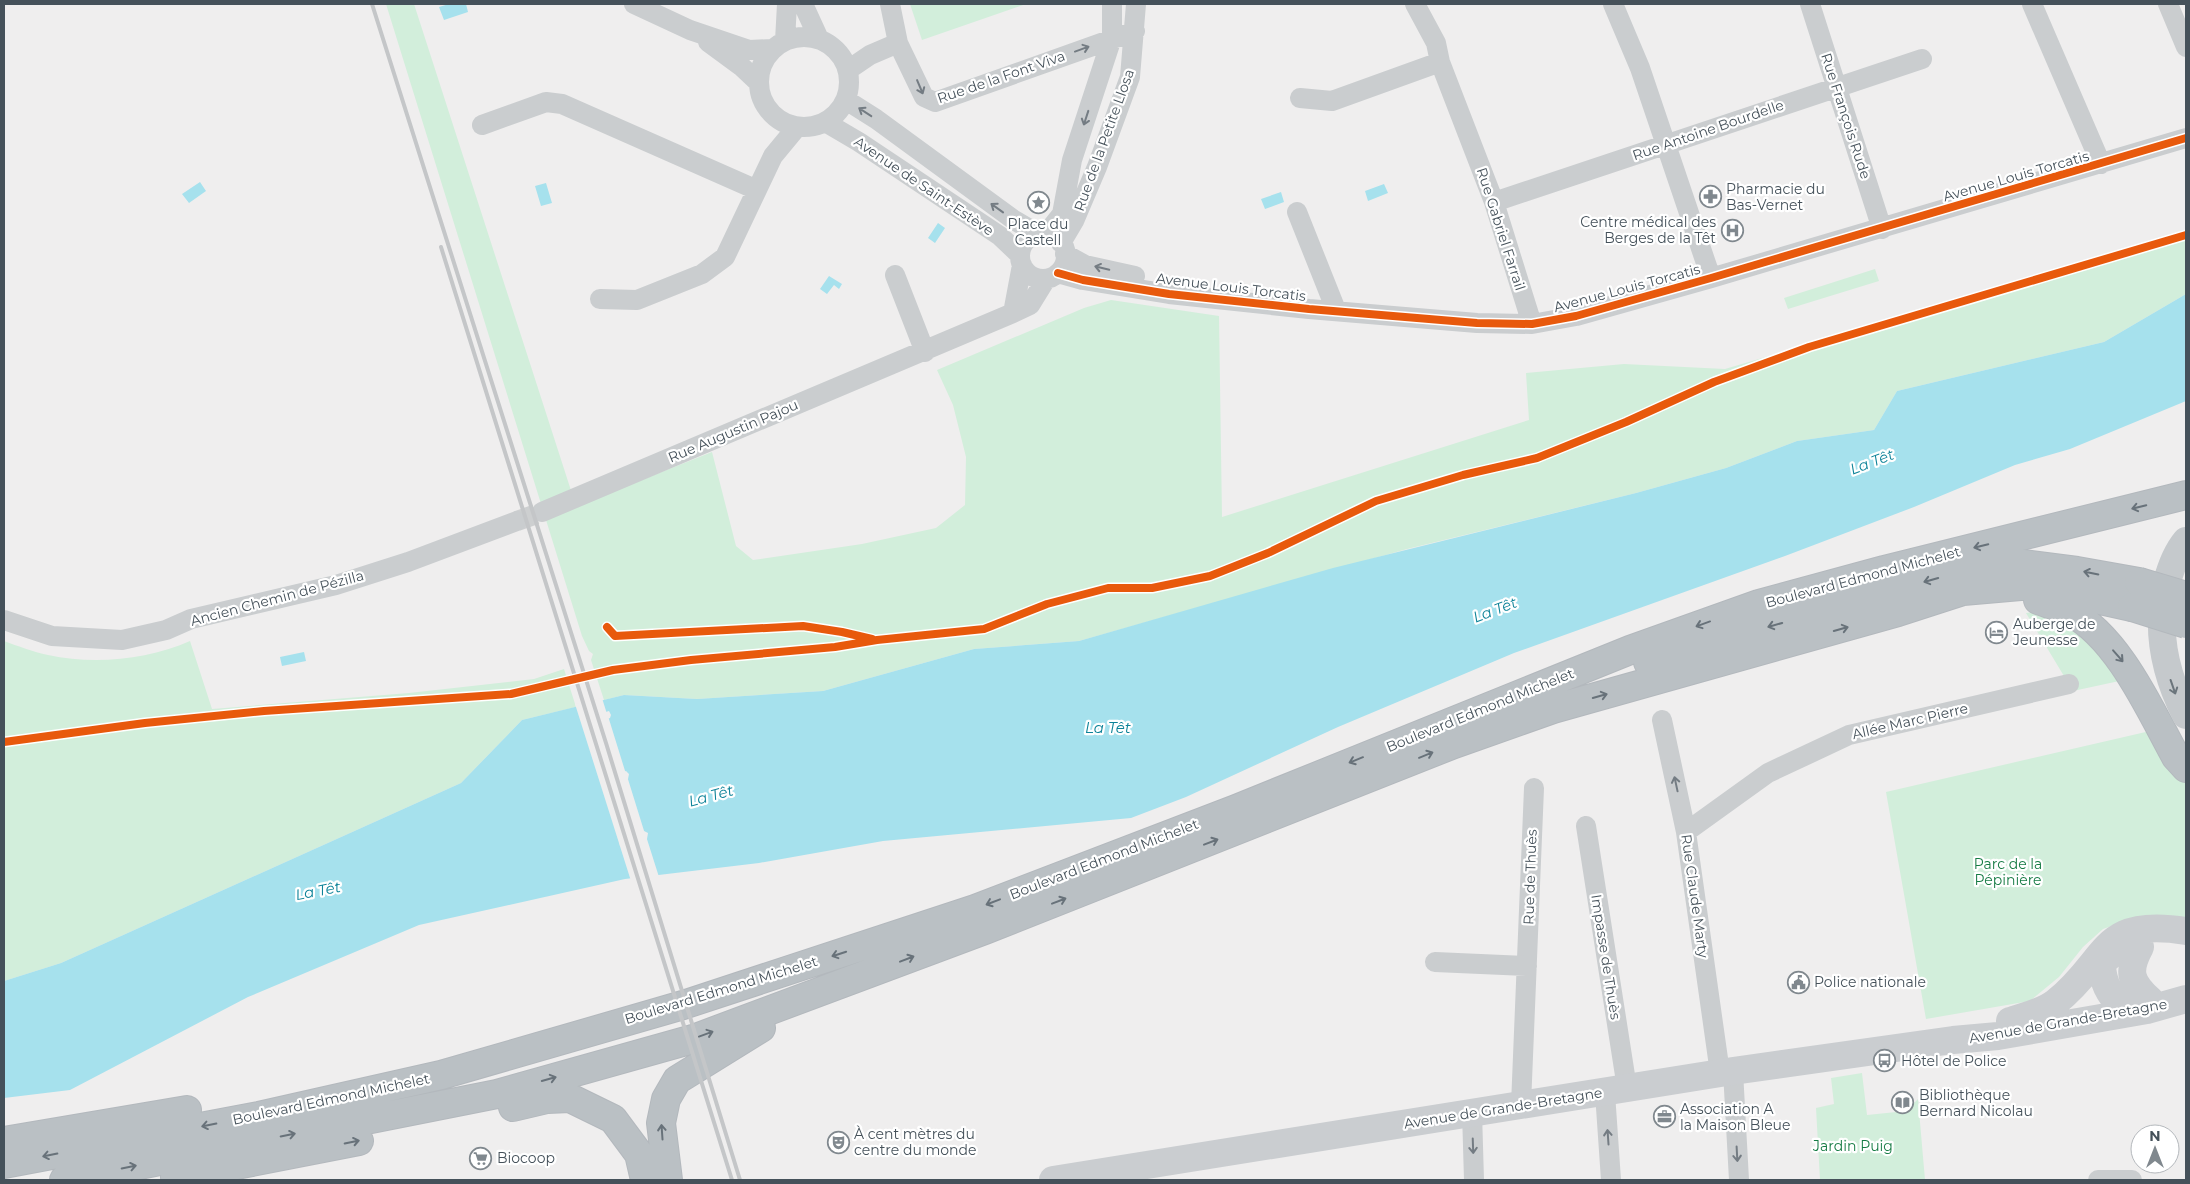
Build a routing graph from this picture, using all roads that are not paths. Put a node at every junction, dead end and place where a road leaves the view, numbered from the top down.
1 (634, 4) edge
2 (786, 4) edge
3 (803, 4) edge
4 (890, 4) edge
5 (1112, 4) edge
6 (1136, 4) edge
7 (1415, 4) edge
8 (1613, 4) edge
9 (1810, 4) edge
10 (2032, 4) edge
11 (2168, 4) edge
12 (690, 30) junction
13 (1135, 31) junction
14 (1112, 38) junction
15 (819, 39) junction
16 (898, 43) junction
17 (778, 45) junction
18 (2186, 47) edge
19 (1922, 59) dead end
20 (1440, 62) junction
21 (848, 70) junction
22 (759, 83) junction
23 (1838, 87) junction
24 (1300, 98) dead end
25 (846, 100) junction
26 (771, 113) junction
27 (824, 122) junction
28 (482, 124) dead end
29 (797, 127) junction
30 (2186, 138) edge
31 (1665, 144) junction
32 (773, 156) junction
33 (2101, 164) junction
34 (757, 190) junction
35 (1494, 202) junction
36 (1297, 212) dead end
37 (1882, 229) junction
38 (1053, 241) junction
39 (1021, 260) junction
40 (895, 275) dead end
41 (1052, 276) junction
42 (1711, 278) junction
43 (1199, 296) junction
44 (600, 299) dead end
45 (1336, 310) junction
46 (1013, 313) junction
47 (1532, 324) junction
48 (925, 352) junction
49 (2186, 495) edge
50 (542, 512) tunnel mouth
51 (517, 521) tunnel mouth
52 (2186, 541) edge
53 (2135, 595) junction
54 (2186, 596) edge
55 (1898, 612) junction
56 (4, 620) edge
57 (2186, 624) edge
58 (2069, 684) dead end
59 (2186, 715) edge
60 (1662, 720) dead end
61 (1401, 741) junction
62 (2186, 768) edge
63 (1534, 788) dead end
64 (1586, 826) dead end
65 (1686, 832) junction
66 (2186, 931) edge
67 (2133, 939) junction
68 (2186, 946) edge
69 (1435, 962) dead end
70 (1526, 966) junction
71 (2102, 974) junction
72 (829, 988) junction
73 (2185, 999) edge
74 (2132, 1006) junction
75 (2070, 1011) junction
76 (629, 1019) junction
77 (1997, 1026) junction
78 (2045, 1027) junction
79 (1953, 1040) junction
80 (1727, 1072) junction
81 (1616, 1090) junction
82 (1521, 1105) junction
83 (1472, 1112) junction
84 (8, 1146) edge
85 (4, 1164) edge
86 (1128, 1174) edge
87 (64, 1180) edge
88 (158, 1180) edge
89 (645, 1180) edge
90 (668, 1180) edge
91 (1053, 1180) edge
92 (1474, 1180) edge
93 (1611, 1180) edge
94 (1739, 1180) edge
95 (2098, 1180) edge
96 (2132, 1180) edge

1 - 12 street
2 - 17 street
3 - 15 street
4 - 16 street, Rue de la Font Viva
5 - 14 street, Rue de la Petite Llosa
6 - 13 street, Rue de la Petite Llosa
7 - 20 street, Rue Gabriel Farrail
8 - 31 street
9 - 23 street, Rue François Rude
10 - 33 street
11 - 18 street
12 - 17 street
12 - 22 street
13 - 14 street, Rue de la Font Viva
13 - 38 street, Rue de la Petite Llosa
16 -> 14 street, Rue de la Font Viva
14 -> 38 street, Rue de la Petite Llosa
15 - 17 street
15 - 21 street
16 - 21 street
17 - 22 street
19 - 23 street, Rue Antoine Bourdelle
20 - 24 street
20 - 35 street, Rue Gabriel Farrail
21 - 25 street
22 - 26 street
23 - 31 street, Rue Antoine Bourdelle
23 - 37 street, Rue François Rude
25 - 27 street
38 -> 25 street, Avenue de Saint-Estève
26 - 29 street
26 - 32 street
27 - 29 street
27 - 39 street, Avenue de Saint-Estève
28 - 34 street
29 - 32 street
30 - 33 street, Avenue Louis Torcatis
31 - 35 street, Rue Antoine Bourdelle
31 - 42 street
32 - 34 street
33 - 37 street, Avenue Louis Torcatis
34 - 44 street
35 - 47 street, Rue Gabriel Farrail
36 - 45 street
37 - 42 street, Avenue Louis Torcatis
38 - 39 street
38 - 41 street
43 -> 38 street, Avenue Louis Torcatis
39 - 41 street
39 - 46 street
40 - 48 street
41 - 43 street, Avenue Louis Torcatis
41 - 46 street, Rue Augustin Pajou
42 - 47 street, Avenue Louis Torcatis
43 - 45 street, Avenue Louis Torcatis
45 - 47 street, Avenue Louis Torcatis
46 - 48 street, Rue Augustin Pajou
48 - 50 street, Rue Augustin Pajou
49 -> 61 highway, Boulevard Edmond Michelet
51 - 56 street, Ancien Chemin de Pézilla
52 -> 59 main road
53 - 54 highway, bridge
53 - 55 highway
53 - 57 highway, bridge
53 -> 61 highway
55 -> 62 highway
72 -> 55 highway, Boulevard Edmond Michelet
58 - 65 street, Allée Marc Pierre
65 -> 60 street, Rue Claude Marty
61 -> 76 highway, Boulevard Edmond Michelet
63 - 70 street, Rue de Thuès
64 - 81 street, Impasse de Thuès
65 - 80 street, Rue Claude Marty
66 - 67 main road
67 - 68 main road
67 - 71 main road
67 - 74 main road
67 - 77 main road
69 - 70 street
70 - 82 street, Rue de Thuès
71 - 74 main road
71 - 75 main road
87 -> 72 highway, Boulevard Edmond Michelet
90 -> 72 highway
73 - 74 main road, Avenue de Grande-Bretagne
74 - 75 main road, Avenue de Grande-Bretagne
74 - 78 main road, Avenue de Grande-Bretagne
75 - 77 main road, Avenue de Grande-Bretagne
75 - 78 main road
76 - 84 highway
76 -> 85 highway, Boulevard Edmond Michelet
77 - 79 main road, Avenue de Grande-Bretagne
78 - 79 main road, Avenue de Grande-Bretagne
79 - 80 main road, Avenue de Grande-Bretagne
80 - 81 main road, Avenue de Grande-Bretagne
80 -> 94 street, Rue Claude Marty
81 - 82 main road, Avenue de Grande-Bretagne
93 -> 81 street, Impasse de Thuès
82 - 83 main road, Avenue de Grande-Bretagne
83 - 86 main road, Avenue de Grande-Bretagne
83 -> 92 street
86 - 91 main road, Avenue de Grande-Bretagne
88 -> 89 highway
95 - 96 street

